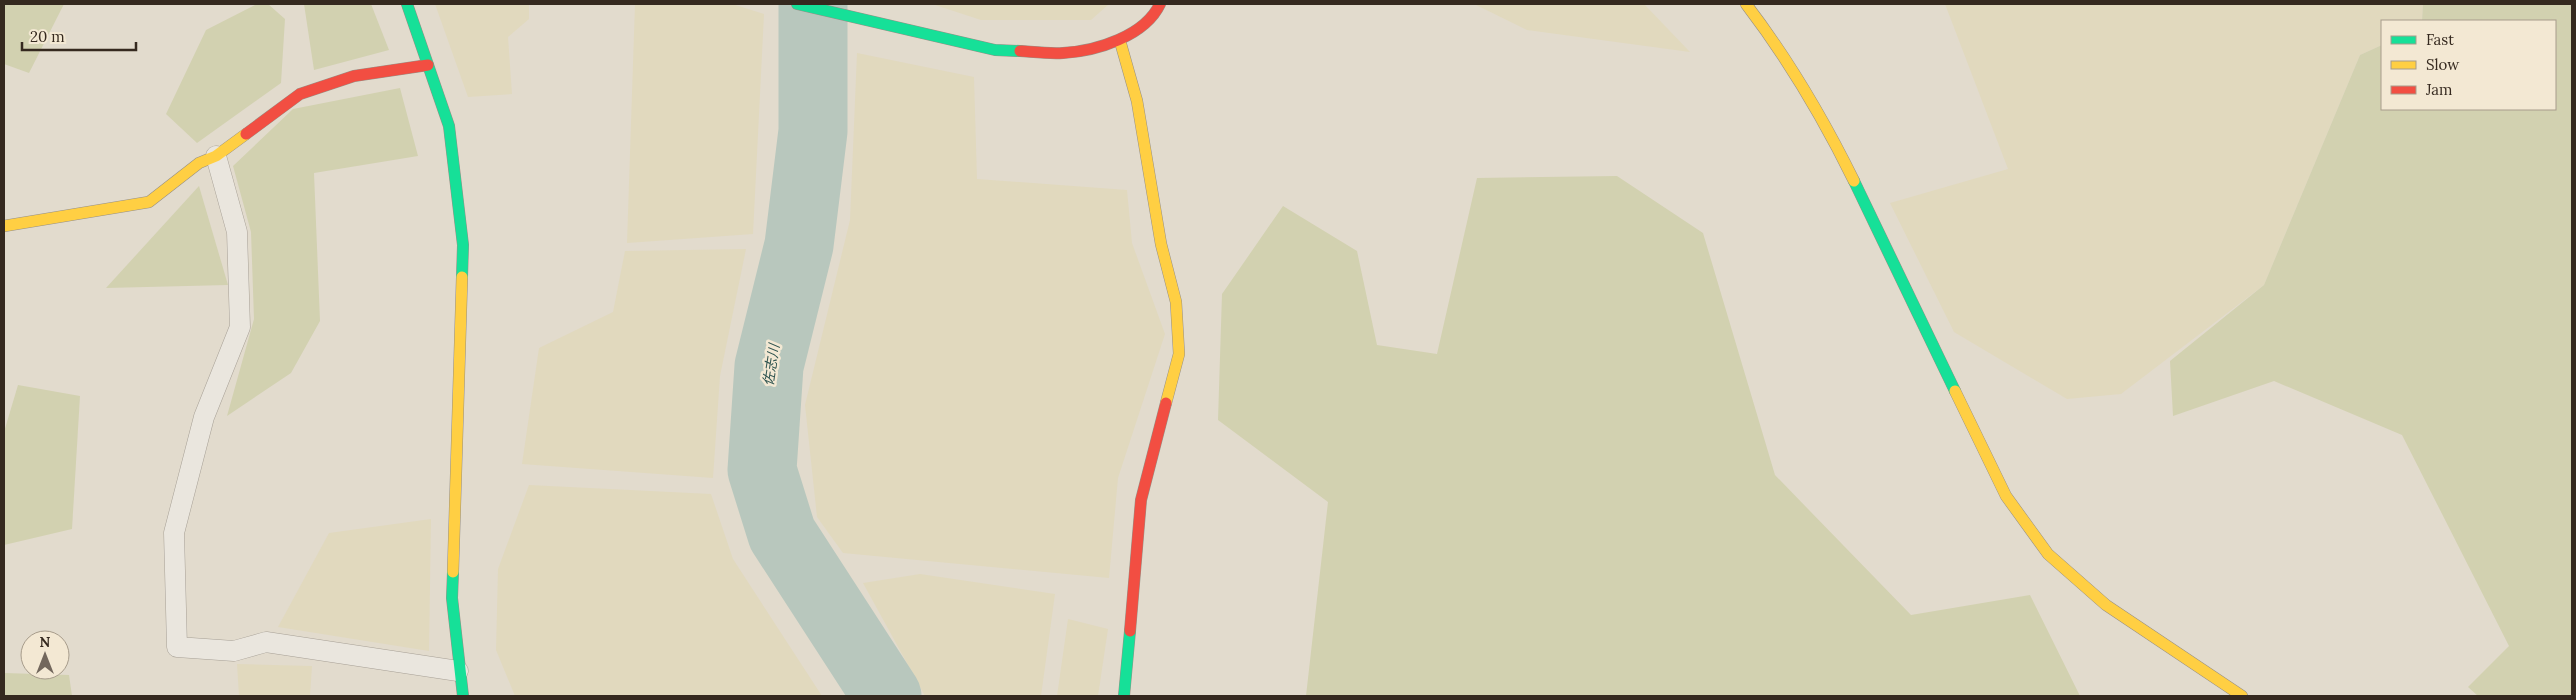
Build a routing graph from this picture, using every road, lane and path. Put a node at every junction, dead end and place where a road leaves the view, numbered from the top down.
1 (407, 4) edge
2 (798, 4) edge
3 (1160, 4) edge
4 (1746, 4) edge
5 (1120, 42) junction
6 (428, 65) junction
7 (216, 156) junction
8 (4, 226) edge
9 (458, 671) junction
10 (463, 696) edge
11 (1124, 696) edge
12 (2242, 696) edge

1 - 6 street
2 - 5 street
3 - 5 street
4 - 12 street
5 - 11 street
6 - 7 street
6 - 9 street
7 - 8 street
7 - 9 lane
9 - 10 street

